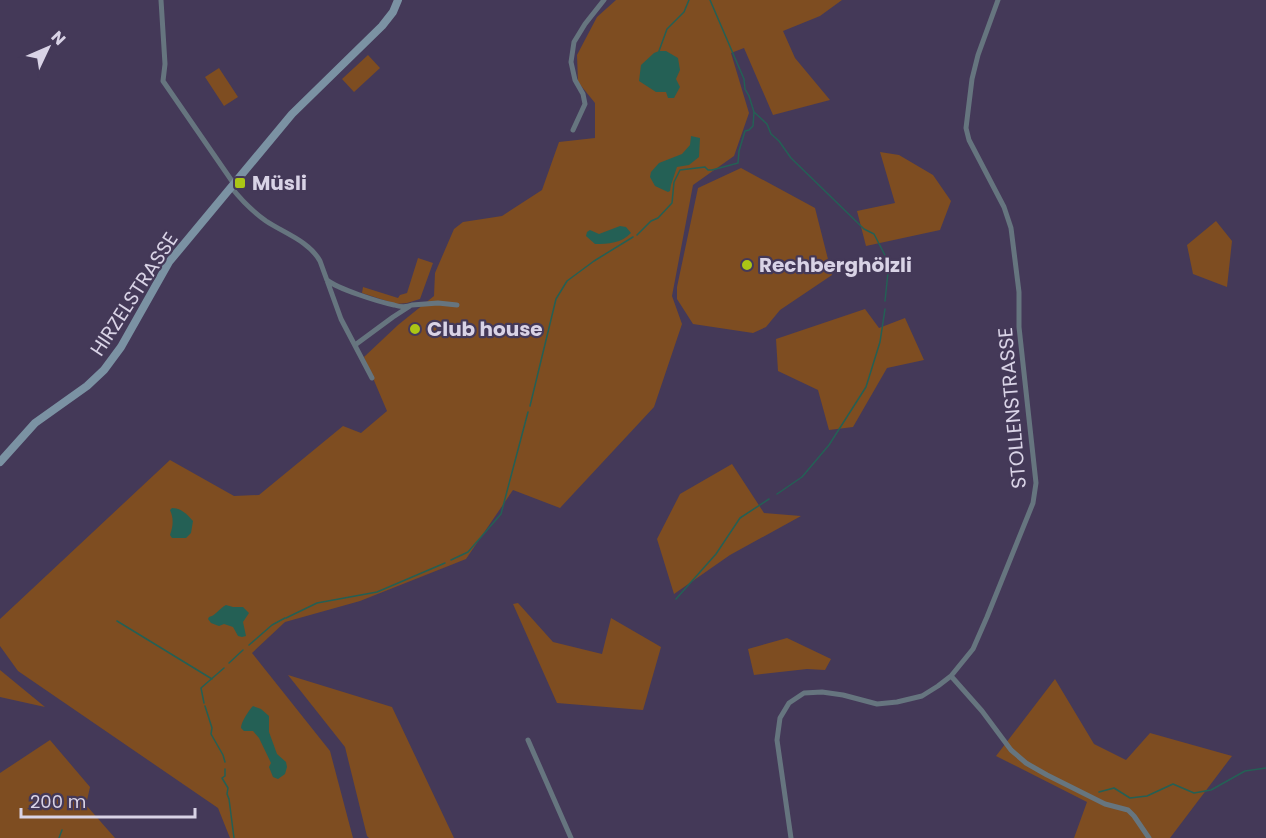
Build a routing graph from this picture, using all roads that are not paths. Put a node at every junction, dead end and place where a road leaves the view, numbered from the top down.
1 (161, 0) edge
2 (398, 0) edge
3 (604, 0) edge
4 (998, 0) edge
5 (573, 130) dead end
6 (233, 185) junction
7 (326, 279) junction
8 (457, 305) dead end
9 (410, 306) junction
10 (356, 345) junction
11 (372, 378) dead end
12 (0, 462) edge
13 (951, 676) junction
14 (528, 740) dead end
15 (571, 838) edge
16 (791, 838) edge
17 (1149, 838) edge

1 - 6 street
2 - 6 street, HIRZELSTRASSE
3 - 5 street
4 - 13 street, STOLLENSTRASSE
6 - 7 street
6 - 12 street, HIRZELSTRASSE
7 - 9 street
7 - 10 street
8 - 9 street
9 - 10 street
10 - 11 street
13 - 16 street, STOLLENSTRASSE
13 - 17 street
14 - 15 street

